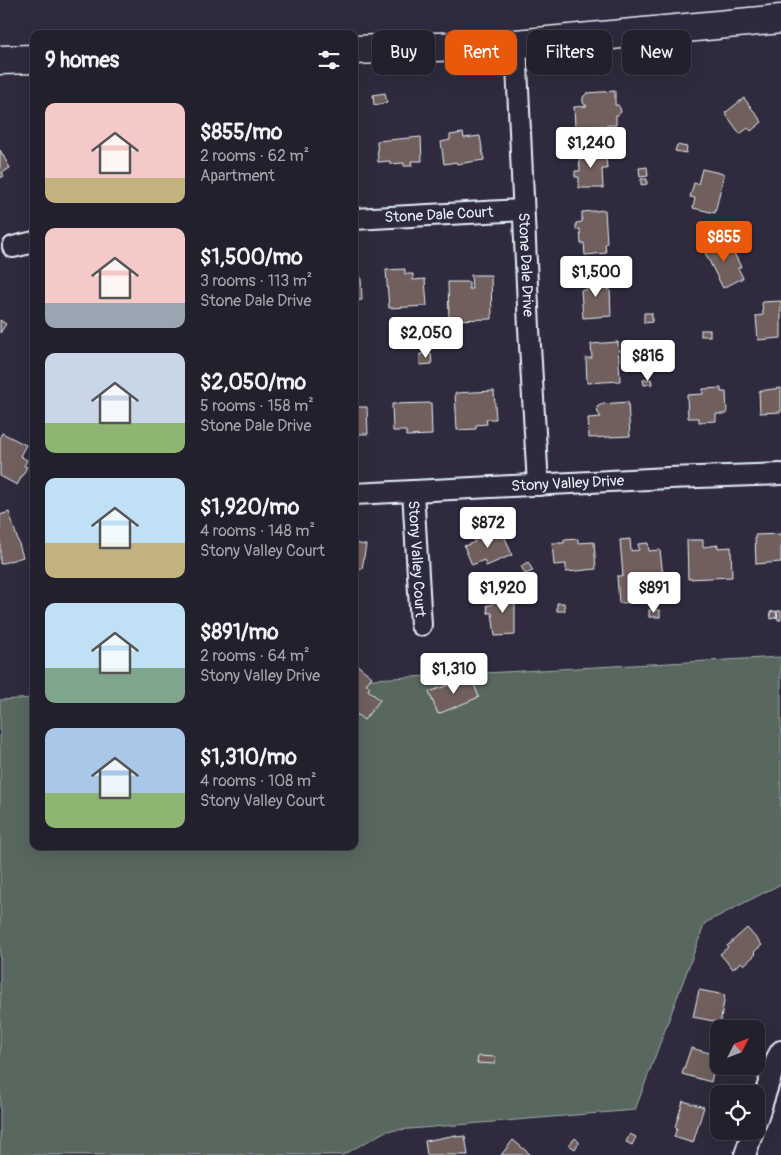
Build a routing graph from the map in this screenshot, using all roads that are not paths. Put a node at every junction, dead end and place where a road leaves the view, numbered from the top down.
1 (781, 19) edge
2 (517, 44) edge
3 (445, 47) edge
4 (358, 50) edge
5 (30, 59) edge
6 (0, 60) edge
7 (517, 65) edge
8 (524, 210) junction
9 (358, 218) edge
10 (30, 243) edge
11 (13, 247) dead end
12 (781, 474) edge
13 (538, 485) junction
14 (413, 491) junction
15 (358, 494) edge
16 (421, 625) dead end
17 (781, 1051) edge
18 (765, 1096) edge
19 (750, 1140) edge
20 (745, 1155) edge

1 - 2 main road
3 - 4 main road
5 - 6 main road
7 - 8 street, Stone Dale Drive
8 - 9 street, Stone Dale Court
8 - 13 street, Stone Dale Drive
10 - 11 street
12 - 13 street, Stony Valley Drive
13 - 14 street, Stony Valley Drive
14 - 15 street, Stony Valley Drive
14 - 16 street, Stony Valley Court
17 - 18 street
19 - 20 street

